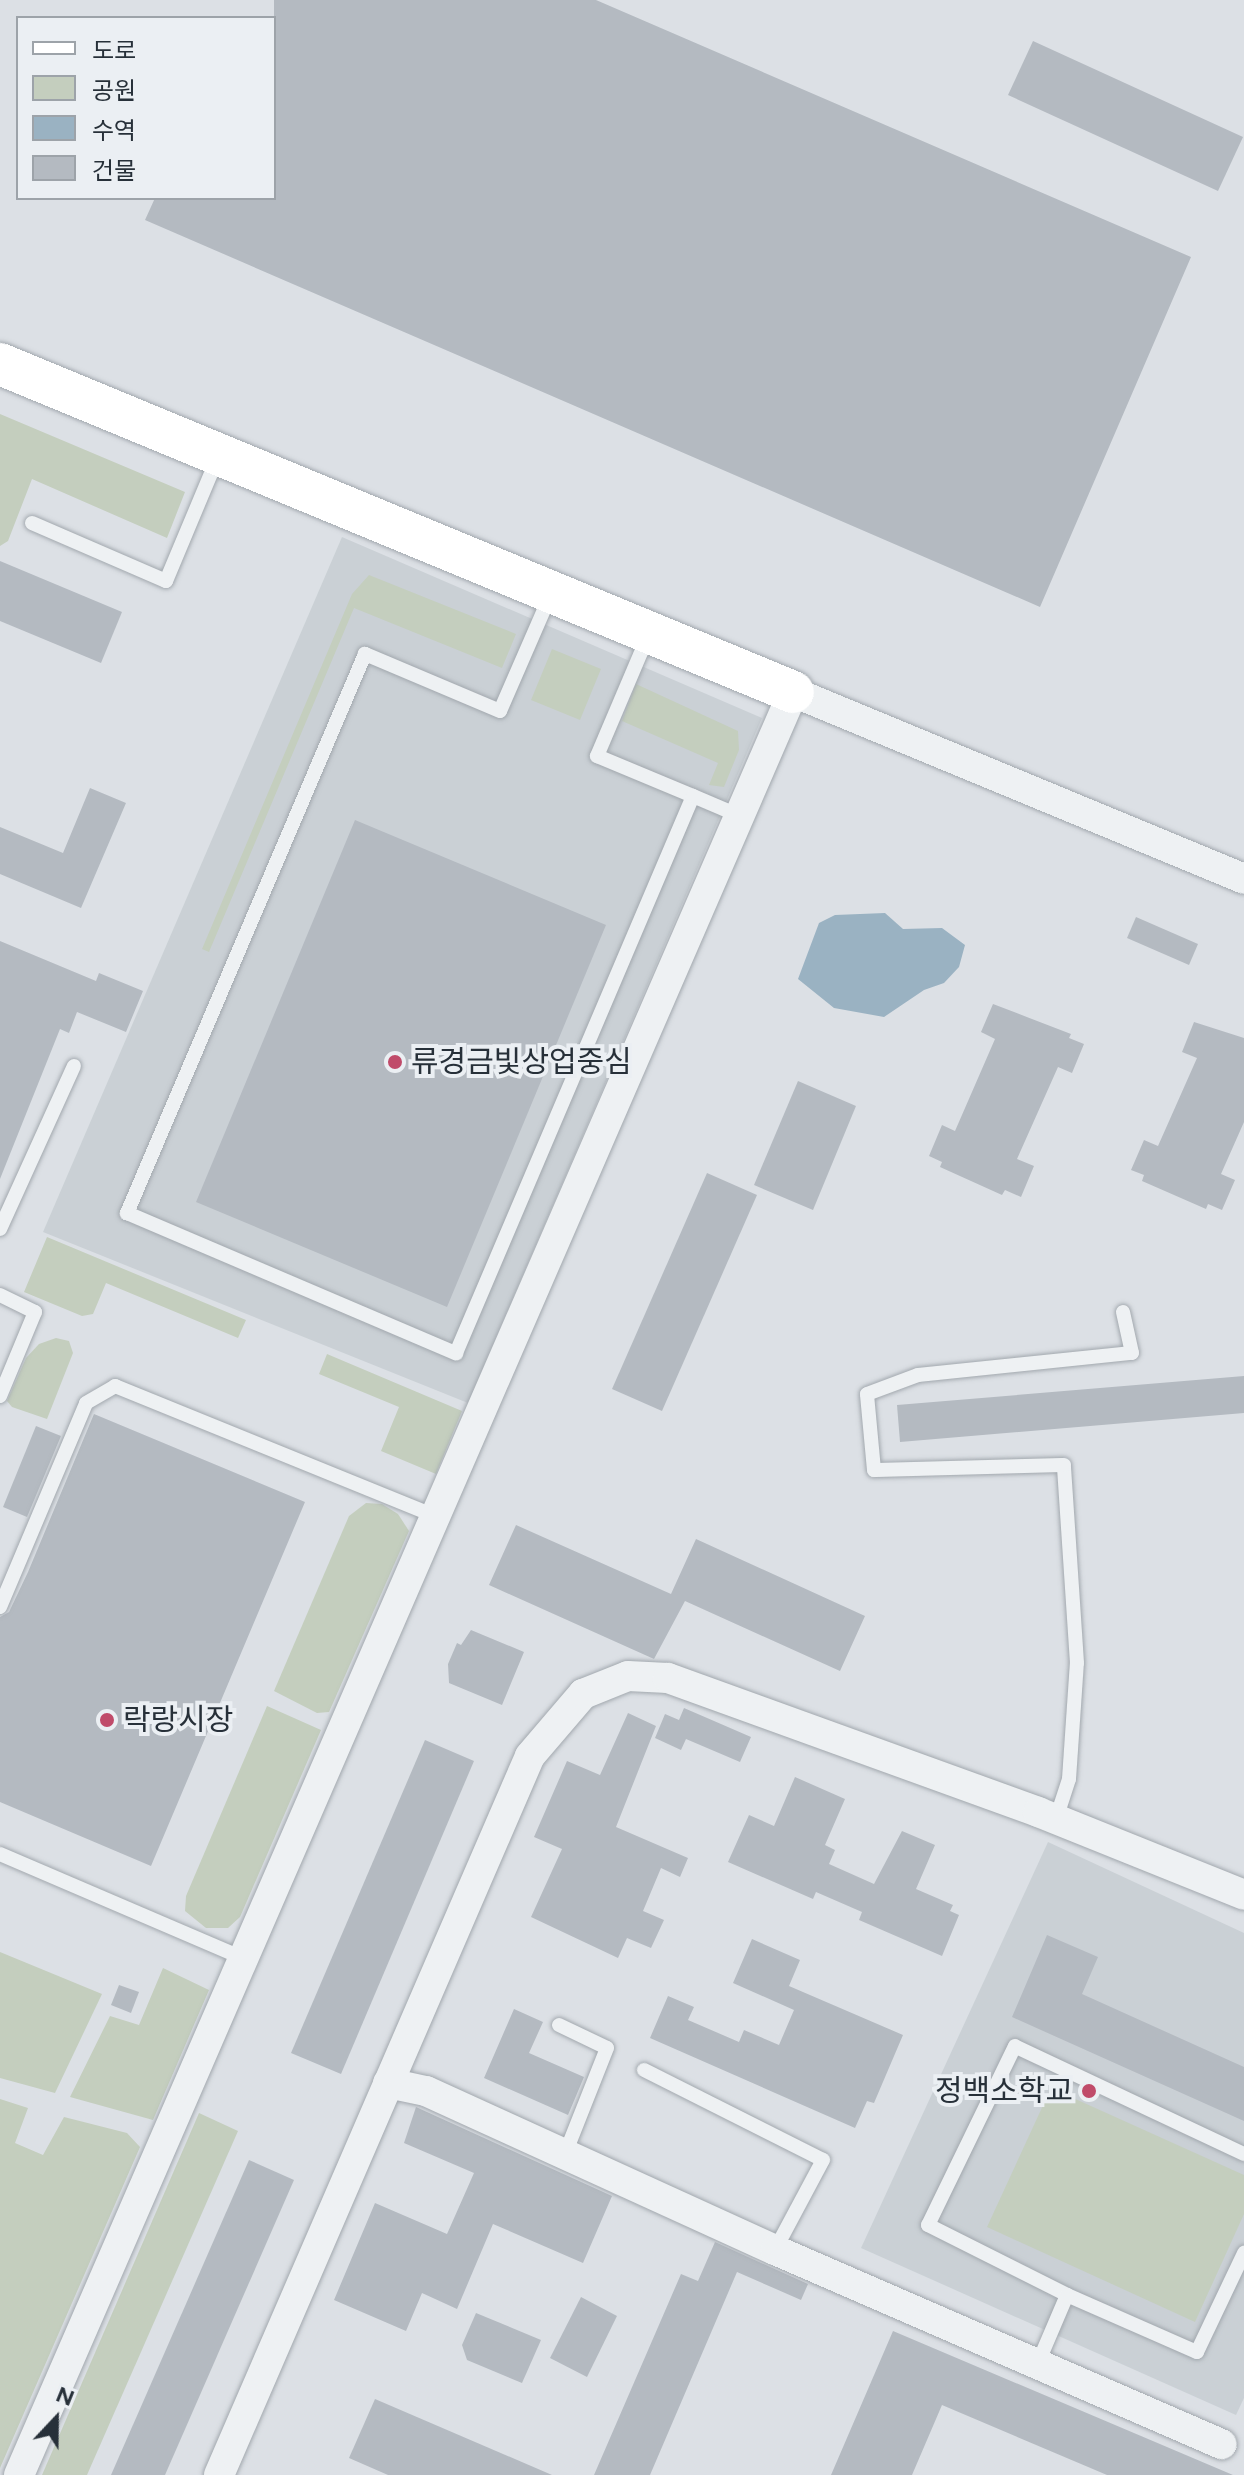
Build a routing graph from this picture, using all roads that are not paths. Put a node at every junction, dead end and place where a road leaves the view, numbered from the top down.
1 (0, 364) edge
2 (218, 455) junction
3 (32, 523) dead end
4 (551, 592) junction
5 (649, 633) junction
6 (793, 692) junction
7 (693, 796) junction
8 (740, 816) junction
9 (1244, 879) edge
10 (74, 1066) dead end
11 (0, 1229) edge
12 (0, 1295) edge
13 (1123, 1312) dead end
14 (0, 1396) edge
15 (438, 1517) junction
16 (0, 1607) edge
17 (1056, 1819) junction
18 (0, 1854) edge
19 (1244, 1895) edge
20 (243, 1958) junction
21 (559, 2025) dead end
22 (644, 2070) dead end
23 (388, 2083) junction
24 (565, 2154) junction
25 (1244, 2154) edge
26 (775, 2250) junction
27 (1244, 2253) edge
28 (1067, 2295) junction
29 (1038, 2363) junction
30 (1222, 2444) dead end
31 (19, 2475) edge
32 (219, 2475) edge

1 - 2 main road
2 - 3 lane
2 - 4 main road
4 - 5 main road
4 - 7 lane
5 - 6 main road
5 - 7 lane
6 - 8 street
6 - 9 street
7 - 8 lane
8 - 15 street
10 - 11 lane
12 - 14 lane
13 - 17 lane
15 - 16 lane
15 - 20 street
17 - 19 street
17 - 23 street
18 - 20 lane
20 - 31 street
21 - 24 lane
22 - 26 lane
23 - 24 street
23 - 32 street
24 - 26 street
25 - 28 lane
26 - 29 street
27 - 28 lane
28 - 29 lane
29 - 30 street

